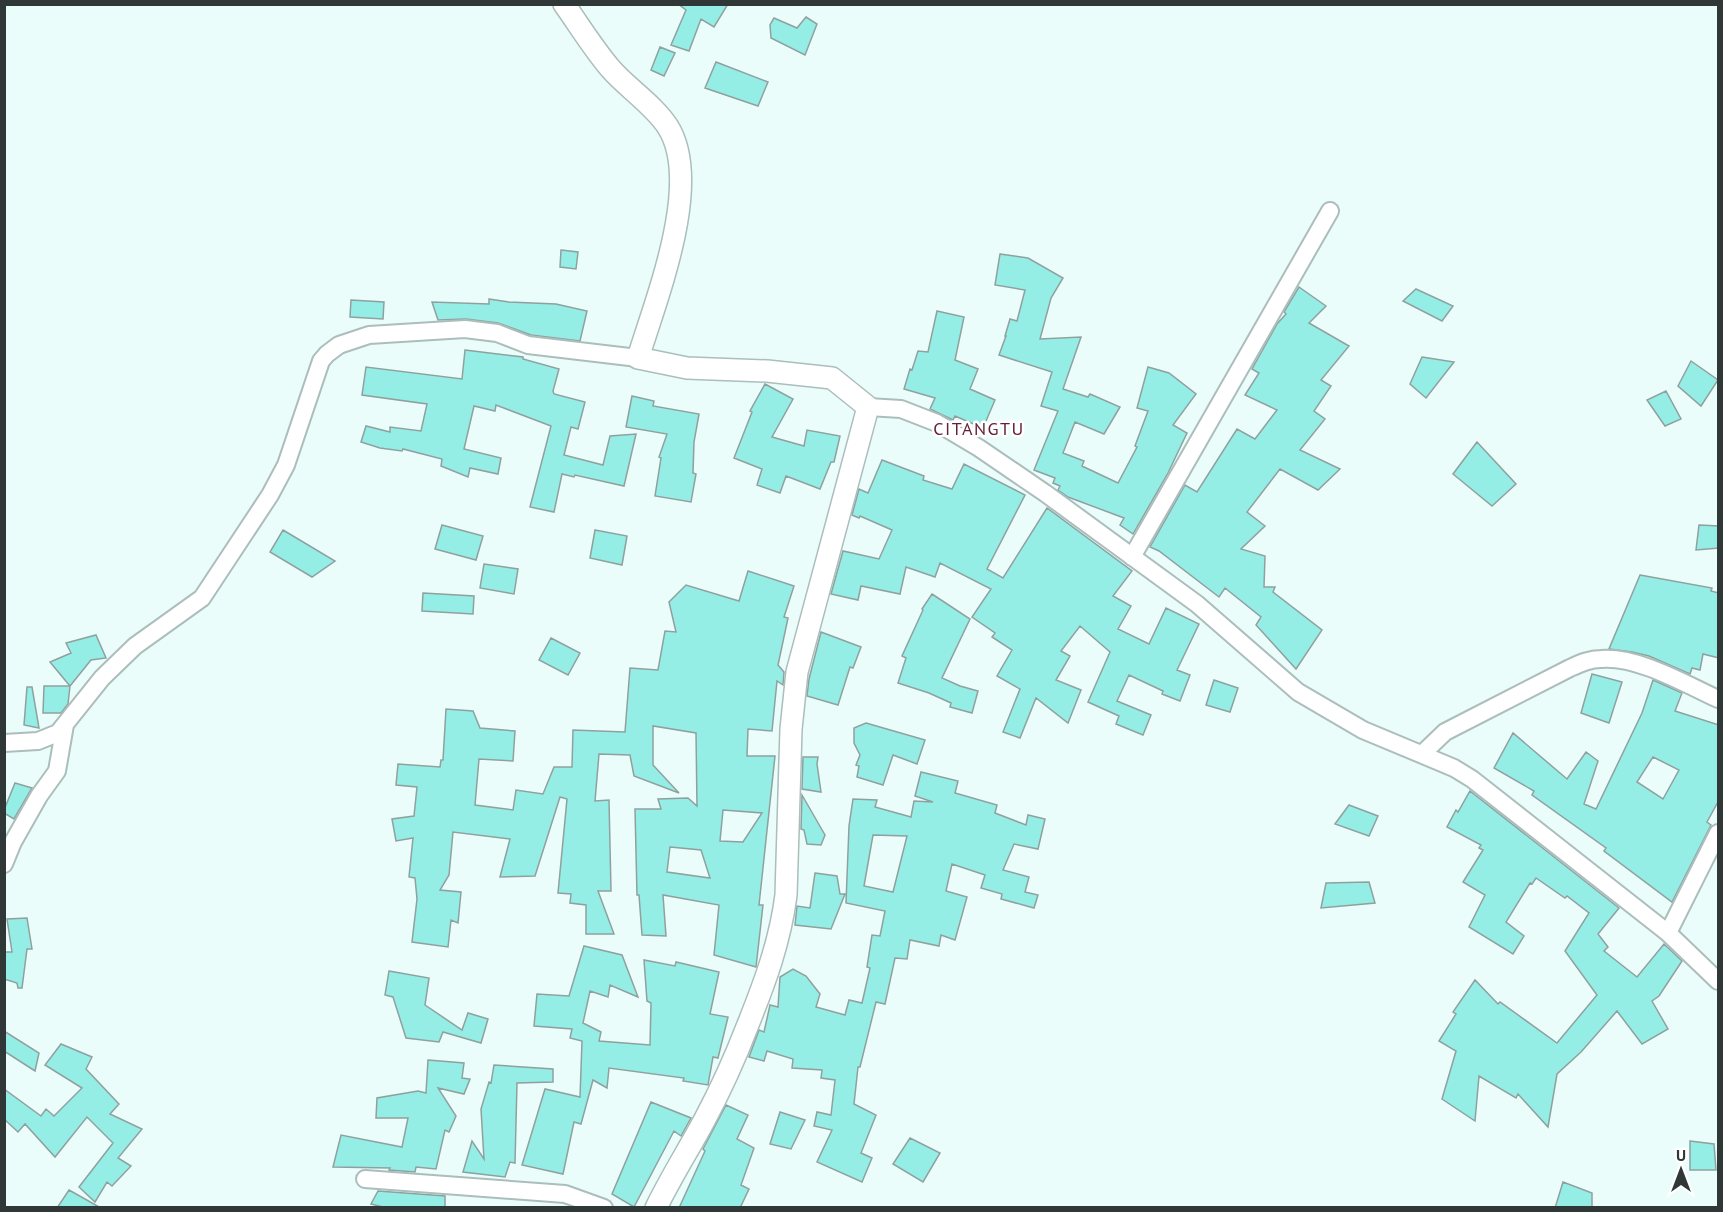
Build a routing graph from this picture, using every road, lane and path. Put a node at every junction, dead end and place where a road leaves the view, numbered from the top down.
1 (564, 4) edge
2 (1330, 212) dead end
3 (638, 358) junction
4 (868, 407) junction
5 (1132, 557) junction
6 (1719, 699) edge
7 (65, 725) junction
8 (4, 743) edge
9 (1422, 754) junction
10 (1719, 833) edge
11 (4, 864) edge
12 (1668, 933) junction
13 (1719, 981) edge
14 (365, 1179) dead end
15 (604, 1208) edge
16 (656, 1208) edge

1 - 3 street
2 - 5 street
3 - 4 street
3 - 7 street
4 - 5 street
4 - 16 street
5 - 9 street
6 - 9 street
7 - 8 street
7 - 11 street
9 - 12 street
10 - 12 street
12 - 13 street
14 - 15 street

